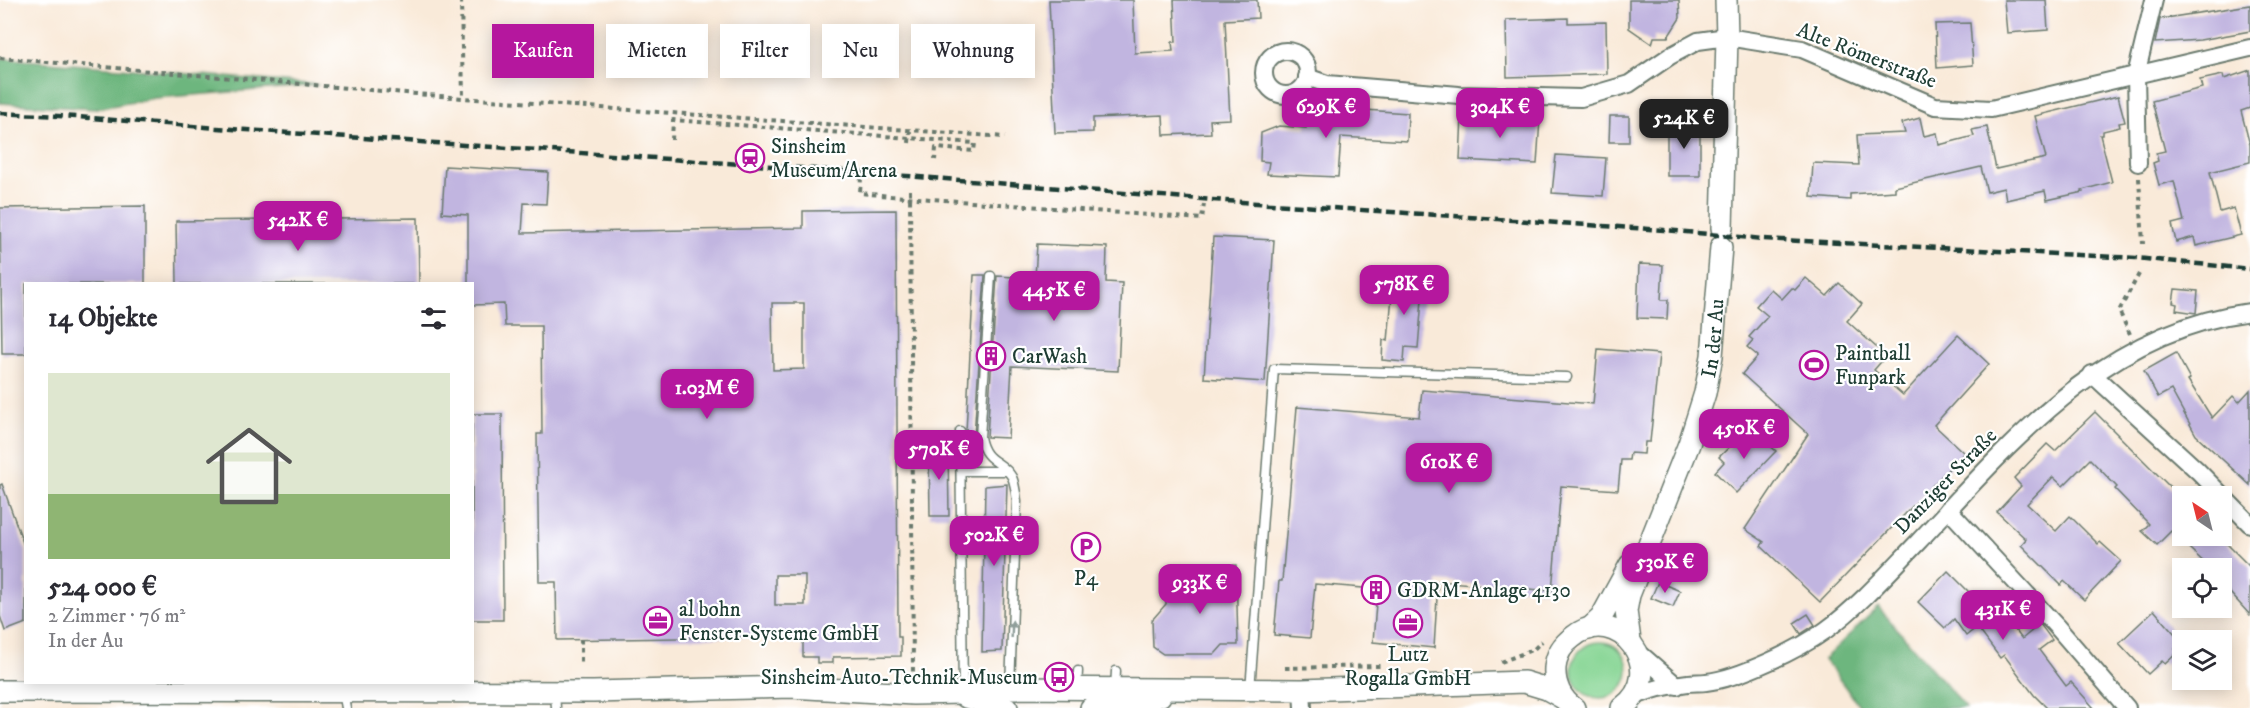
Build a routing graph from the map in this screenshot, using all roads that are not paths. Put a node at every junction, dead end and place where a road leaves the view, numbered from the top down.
1 (1726, 0) edge
2 (2154, 0) edge
3 (1727, 37) junction
4 (2250, 48) edge
5 (2136, 75) junction
6 (1307, 77) dead end
7 (2138, 163) road end
8 (991, 276) dead end
9 (2250, 312) edge
10 (2092, 374) junction
11 (1567, 377) dead end
12 (960, 431) dead end
13 (961, 471) junction
14 (1007, 471) junction
15 (1948, 509) junction
16 (2250, 524) edge
17 (1656, 527) junction
18 (1589, 629) junction
19 (1634, 647) junction
20 (1555, 665) junction
21 (1524, 682) junction
22 (1677, 686) junction
23 (0, 690) edge
24 (1181, 690) junction
25 (1250, 690) junction
26 (957, 693) junction
27 (1008, 698) edge
28 (1303, 699) edge
29 (345, 700) edge
30 (555, 700) edge
31 (1569, 703) edge
32 (1629, 704) edge
33 (1091, 708) edge
34 (2127, 708) edge

1 - 3 street, In der Au
2 - 5 street
3 - 5 street, Alte Römerstraße
3 - 6 street, Alte Römerstraße
3 - 17 street, In der Au
4 - 5 street, Alte Römerstraße
5 - 7 street
8 - 14 lane
9 - 10 street, Danziger Straße
10 - 15 street, Danziger Straße
10 - 16 street
11 - 25 lane
12 - 13 lane
13 - 14 lane
13 - 26 lane
27 -> 14 lane
15 - 22 street, Danziger Straße
15 - 34 street
17 - 18 street, In der Au
17 - 19 street, In der Au
18 - 19 street
18 - 20 street, In der Au
19 - 22 street
19 - 32 street, In der Au
20 - 21 street
20 - 31 street
21 - 28 street
21 - 31 street
22 - 32 street, Danziger Straße
23 - 29 street
24 - 25 street
24 - 27 street
24 - 33 street
25 - 28 street
26 - 27 street
26 - 30 street
29 - 30 street

